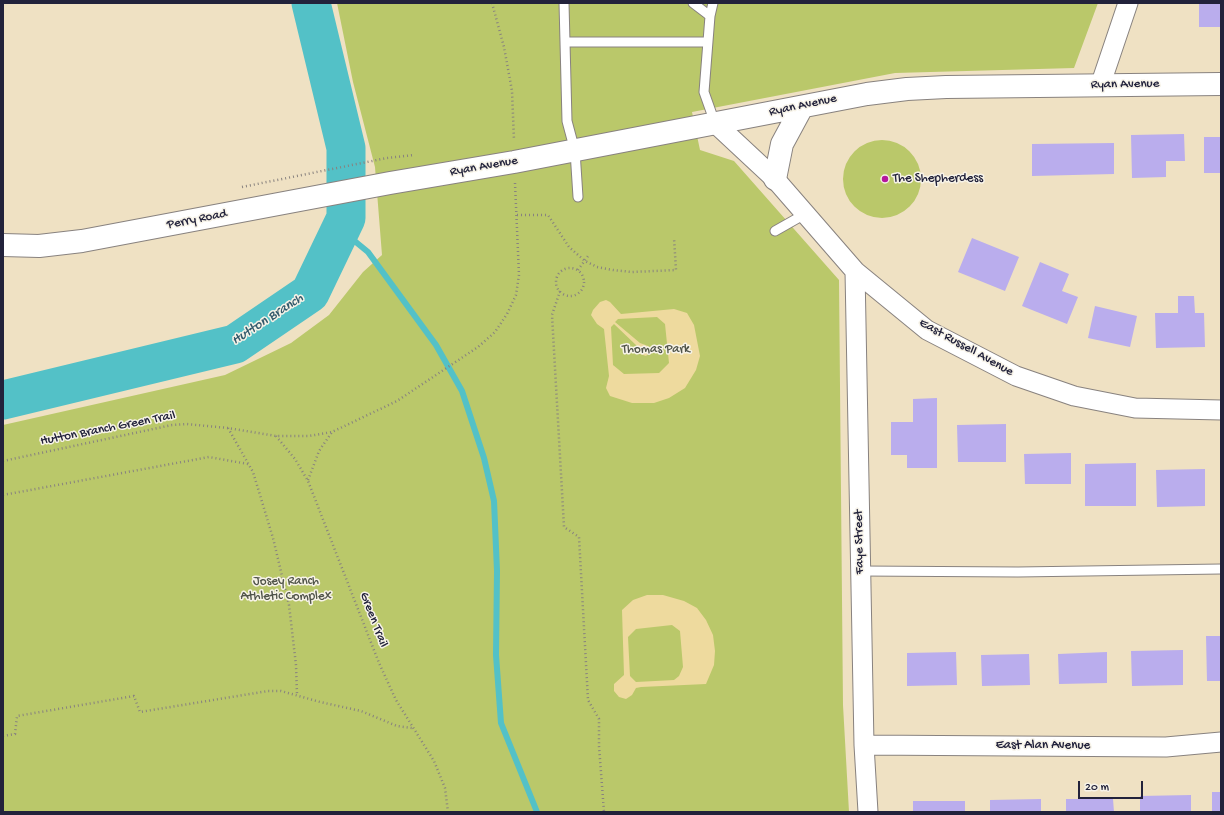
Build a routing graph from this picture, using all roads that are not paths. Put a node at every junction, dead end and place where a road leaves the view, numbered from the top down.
1 (564, 3) edge
2 (693, 3) edge
3 (713, 3) edge
4 (1128, 3) edge
5 (710, 16) junction
6 (565, 42) junction
7 (708, 42) junction
8 (1221, 84) edge
9 (1100, 86) junction
10 (802, 107) junction
11 (716, 124) junction
12 (575, 151) junction
13 (775, 179) junction
14 (390, 183) joint
15 (578, 197) dead end
16 (805, 214) junction
17 (775, 232) dead end
18 (3, 245) edge
19 (855, 271) junction
20 (1221, 410) edge
21 (1221, 569) edge
22 (861, 571) junction
23 (1221, 742) edge
24 (864, 745) junction
25 (868, 812) edge

1 - 6 lane
2 - 5 lane
3 - 5 lane
4 - 9 street
5 - 7 lane
6 - 7 lane
6 - 12 lane
7 - 11 lane
8 - 9 street, Ryan Avenue
9 - 10 street, Ryan Avenue
10 - 11 street, Ryan Avenue
10 - 13 street
11 - 12 street, Ryan Avenue
11 - 13 street, East Russell Avenue
12 - 14 street, Ryan Avenue
12 - 15 lane
13 - 16 street, East Russell Avenue
14 - 18 street, Perry Road
16 - 17 lane
16 - 19 street, East Russell Avenue
19 - 20 street, East Russell Avenue
19 - 22 street, Faye Street
21 - 22 lane
22 - 24 street, Faye Street
23 - 24 street, East Alan Avenue
24 - 25 street, Faye Street

